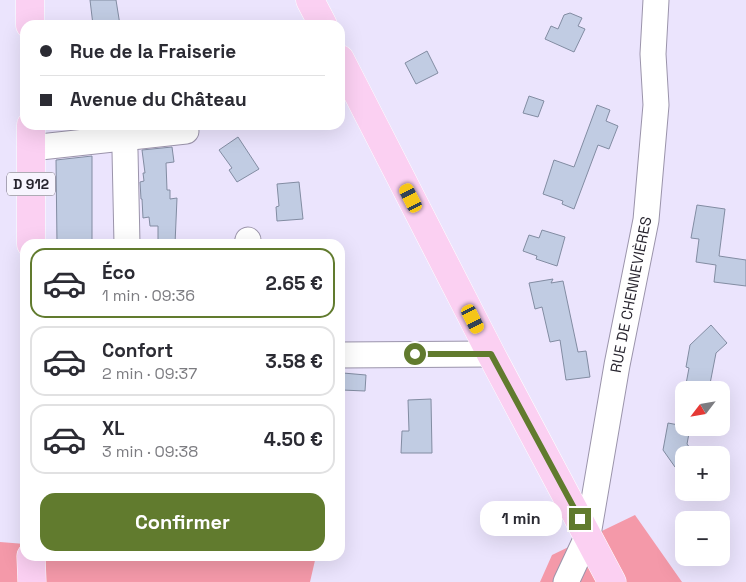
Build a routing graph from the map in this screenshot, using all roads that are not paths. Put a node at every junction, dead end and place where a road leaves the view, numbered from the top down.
1 (30, 0) edge
2 (310, 0) edge
3 (656, 0) edge
4 (30, 20) edge
5 (320, 20) edge
6 (345, 69) edge
7 (186, 131) dead end
8 (31, 136) edge
9 (125, 151) dead end
10 (31, 239) edge
11 (127, 239) edge
12 (491, 354) junction
13 (345, 355) edge
14 (588, 536) junction
15 (31, 561) edge
16 (32, 582) edge
17 (566, 582) edge
18 (612, 582) edge

1 - 4 main road
2 - 5 main road
3 - 14 street, RUE DE CHENNEVIÈRES
6 - 12 main road
7 - 8 street
8 - 10 main road, D 912
9 - 11 street
12 - 13 street
12 - 14 main road
14 - 17 street, RUE DE CHENNEVIÈRES
14 - 18 main road
15 - 16 main road

